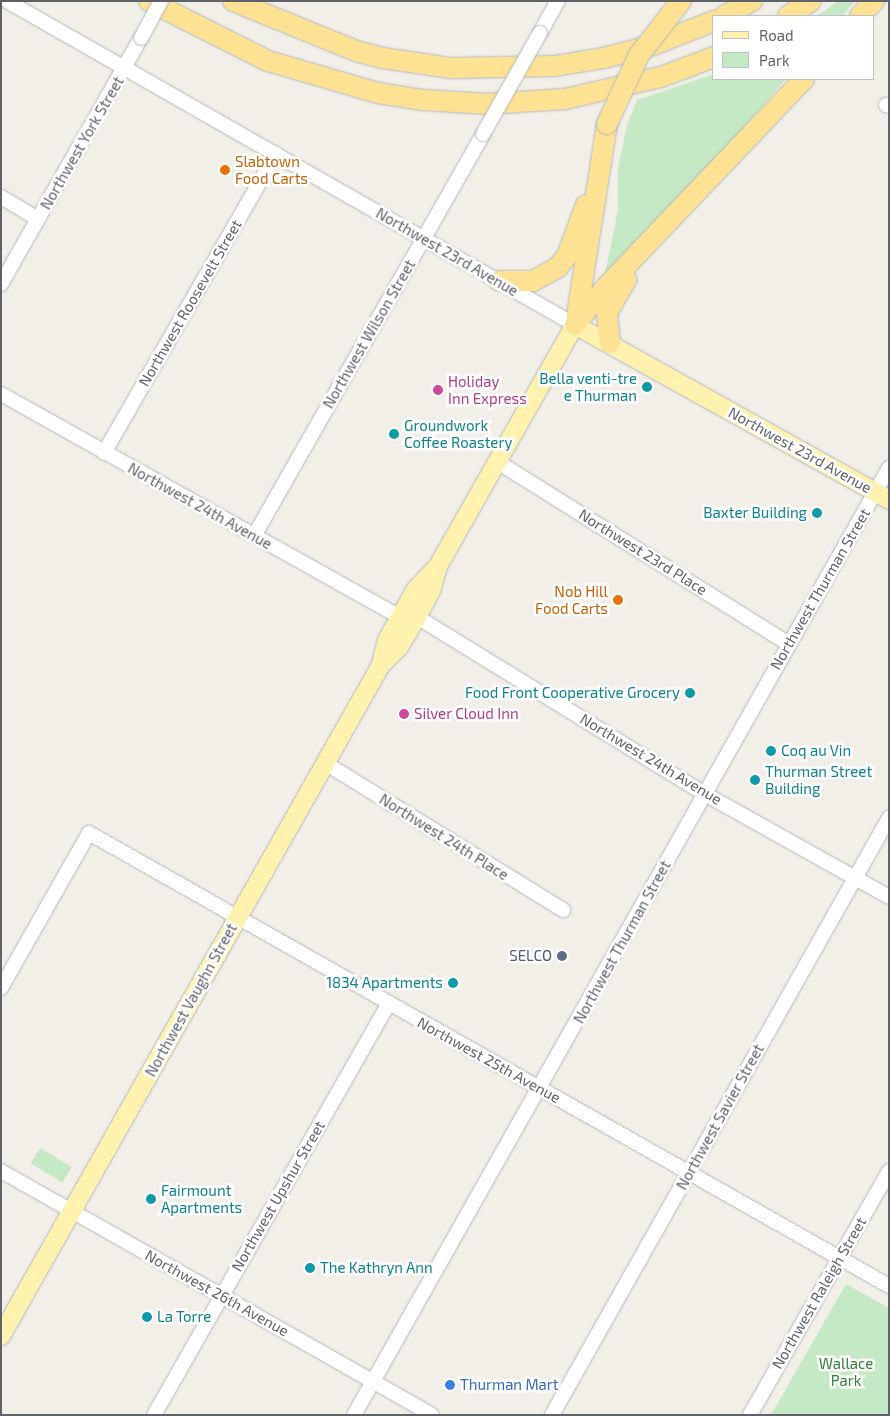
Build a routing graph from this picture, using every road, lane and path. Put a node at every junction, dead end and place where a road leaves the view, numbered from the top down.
1 (8, 1) edge
2 (149, 1) edge
3 (161, 1) edge
4 (233, 1) edge
5 (558, 1) edge
6 (682, 1) edge
7 (752, 1) edge
8 (811, 1) edge
9 (874, 1) edge
10 (726, 15) edge
11 (790, 15) edge
12 (861, 15) edge
13 (712, 22) edge
14 (712, 58) edge
15 (124, 68) junction
16 (803, 80) edge
17 (276, 154) junction
18 (601, 163) junction
19 (719, 168) junction
20 (1, 197) edge
21 (38, 218) junction
22 (424, 239) junction
23 (499, 281) junction
24 (1, 284) edge
25 (575, 325) junction
26 (610, 344) junction
27 (1, 394) edge
28 (104, 452) junction
29 (496, 461) junction
30 (889, 468) edge
31 (882, 496) edge
32 (254, 536) junction
33 (408, 617) junction
34 (789, 644) junction
35 (325, 763) junction
36 (705, 794) junction
37 (889, 818) edge
38 (855, 878) junction
39 (889, 897) edge
40 (563, 910) dead end
41 (238, 917) junction
42 (1, 988) edge
43 (388, 1004) junction
44 (539, 1088) junction
45 (889, 1171) edge
46 (1, 1172) edge
47 (689, 1173) junction
48 (72, 1211) junction
49 (840, 1258) junction
50 (889, 1286) edge
51 (221, 1296) junction
52 (1, 1336) edge
53 (373, 1381) junction
54 (154, 1415) edge
55 (354, 1415) edge
56 (432, 1415) edge
57 (552, 1415) edge
58 (750, 1415) edge

1 - 15 street, Northwest 23rd Avenue
2 - 14 highway
3 - 15 street, Northwest York Street, bridge
4 - 13 highway
5 - 22 street, Northwest Wilson Street, bridge
6 - 18 highway, bridge
7 - 10 highway
8 - 11 highway
9 - 12 highway
15 - 17 street, Northwest 23rd Avenue
15 - 21 street, Northwest York Street
16 - 19 highway
17 - 22 street, Northwest 23rd Avenue
17 - 28 street, Northwest Roosevelt Street
18 - 23 highway
18 - 25 highway
19 - 25 highway
19 - 26 highway
20 - 21 street
21 - 24 street, Northwest York Street
22 - 23 street, Northwest 23rd Avenue
22 - 32 street, Northwest Wilson Street
23 - 25 street, Northwest 23rd Avenue
25 - 26 main road, Northwest 23rd Avenue
25 - 29 main road, Northwest Vaughn Street
26 - 31 main road, Northwest 23rd Avenue
27 - 28 street, Northwest 24th Avenue
28 - 32 street, Northwest 24th Avenue
29 - 33 main road, Northwest Vaughn Street
29 - 34 street, Northwest 23rd Place
30 - 31 street, Northwest Thurman Street
31 - 34 street, Northwest Thurman Street
32 - 33 street, Northwest 24th Avenue
33 - 35 main road, Northwest Vaughn Street
33 - 36 street, Northwest 24th Avenue
34 - 36 street, Northwest Thurman Street
35 - 40 street, Northwest 24th Place
35 - 41 main road, Northwest Vaughn Street
36 - 38 street, Northwest 24th Avenue
36 - 44 street, Northwest Thurman Street
37 - 38 street, Northwest Savier Street
38 - 39 street, Northwest 24th Avenue
38 - 47 street, Northwest Savier Street
41 - 42 street, Northwest 25th Avenue
41 - 43 street, Northwest 25th Avenue
41 - 48 main road, Northwest Vaughn Street
43 - 44 street, Northwest 25th Avenue
43 - 51 street, Northwest Upshur Street
44 - 47 street, Northwest 25th Avenue
44 - 53 street, Northwest Thurman Street
45 - 49 street, Northwest Raleigh Street
46 - 48 street, Northwest 26th Avenue
47 - 49 street, Northwest 25th Avenue
47 - 57 street, Northwest Savier Street
48 - 51 street, Northwest 26th Avenue
48 - 52 main road, Northwest Vaughn Street
49 - 50 street, Northwest 25th Avenue
49 - 58 street, Northwest Raleigh Street
51 - 53 street, Northwest 26th Avenue
51 - 54 street, Northwest Upshur Street
53 - 55 street, Northwest Thurman Street
53 - 56 street, Northwest 26th Avenue

